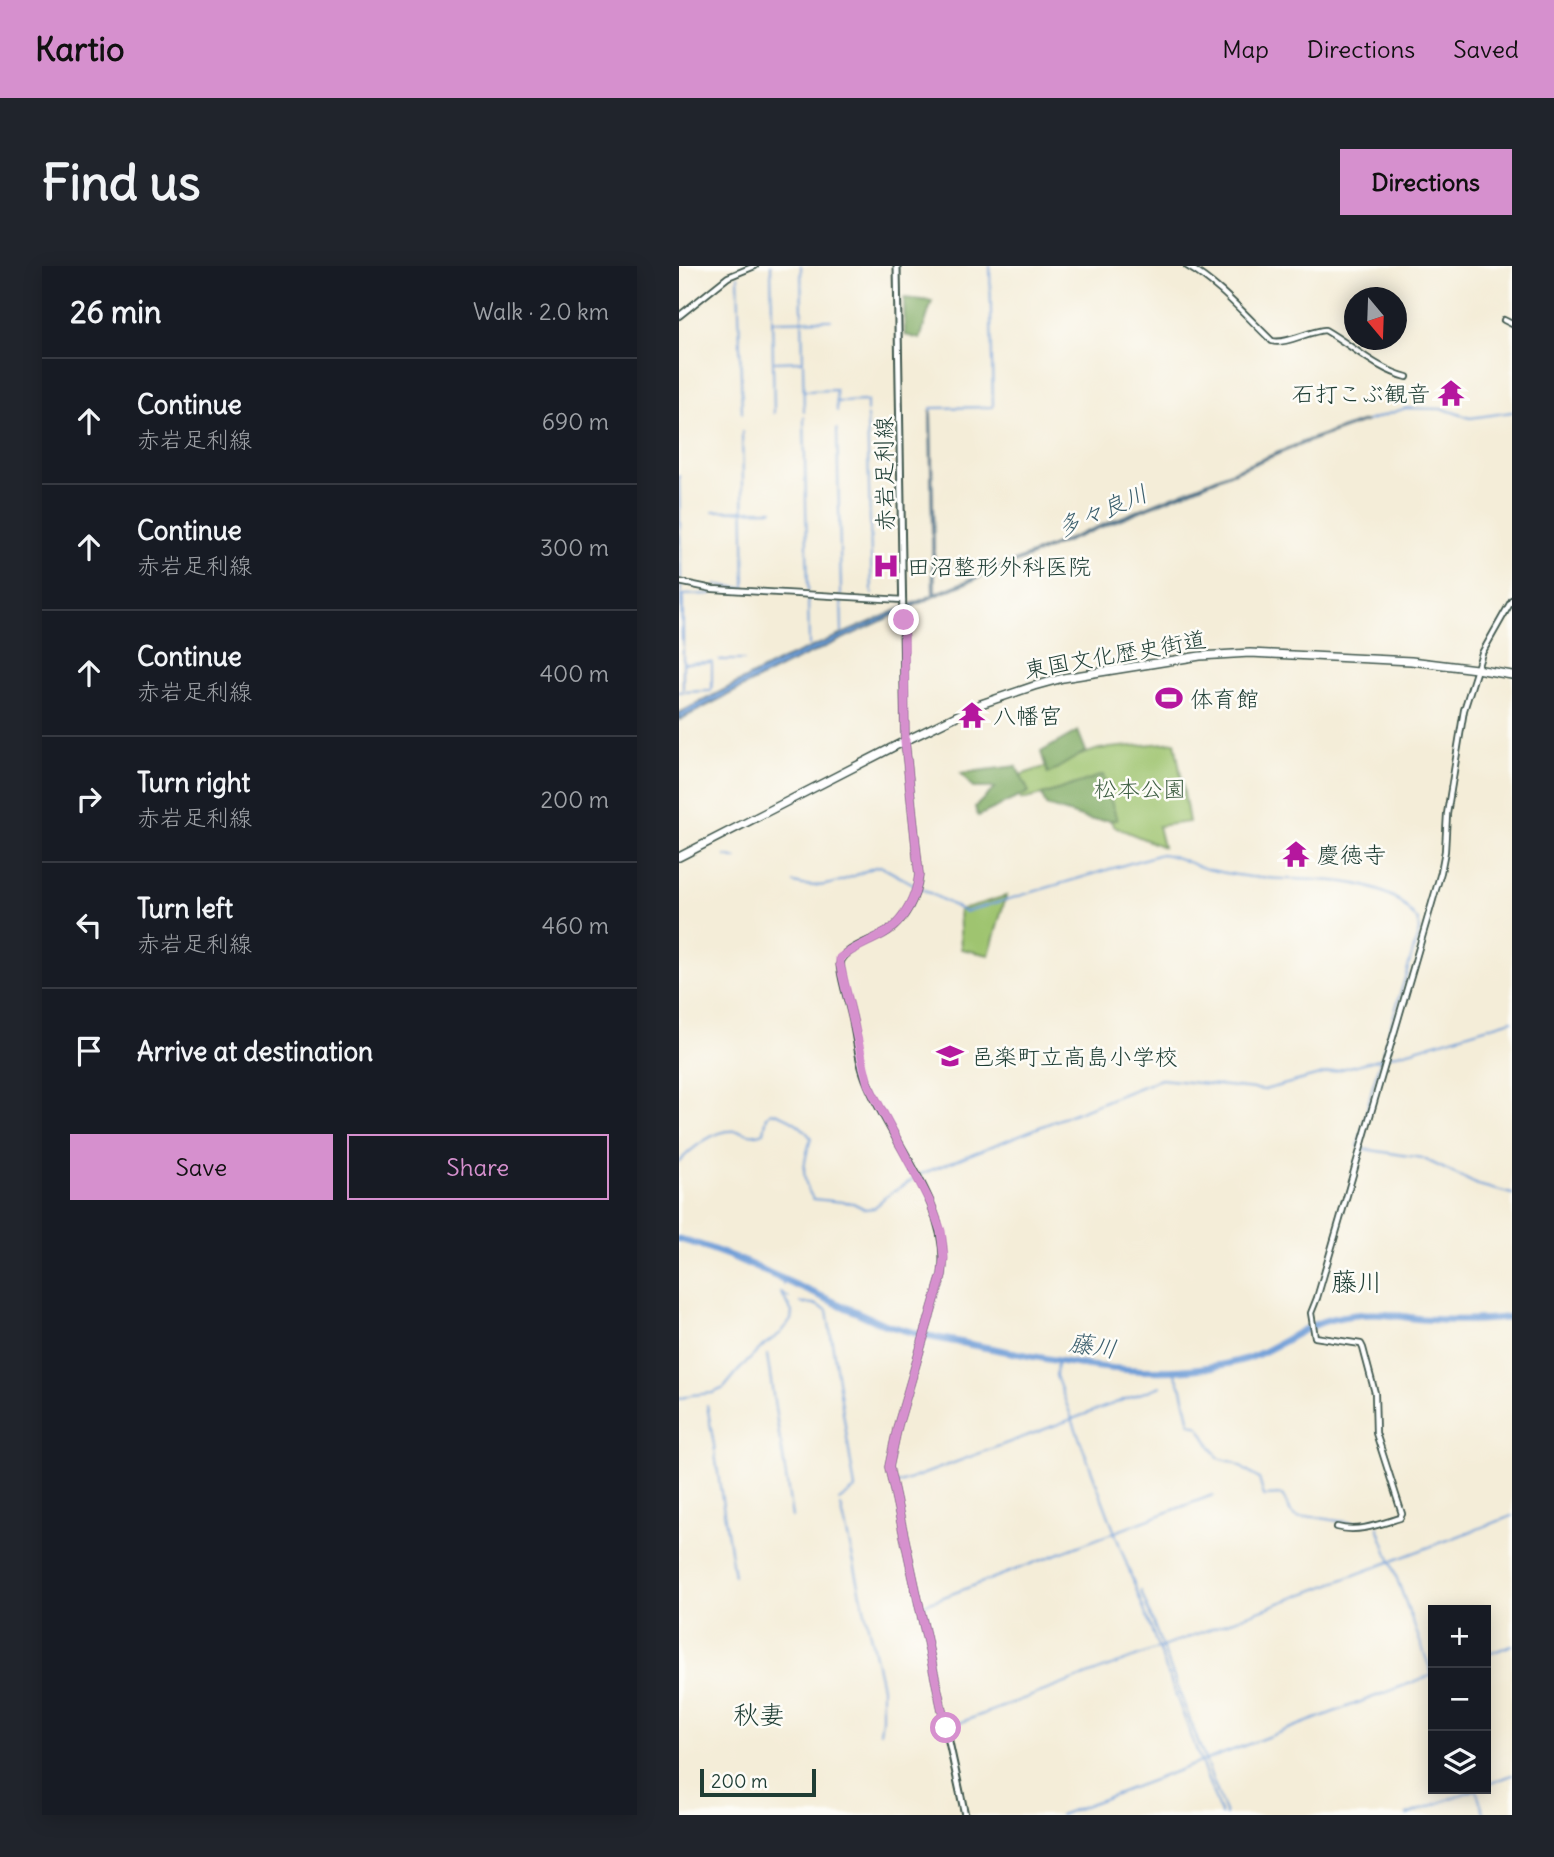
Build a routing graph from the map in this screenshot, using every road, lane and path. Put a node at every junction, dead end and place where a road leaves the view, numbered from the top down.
1 (755, 266) edge
2 (897, 266) edge
3 (1187, 266) edge
4 (679, 316) edge
5 (1504, 320) dead end
6 (1512, 324) edge
7 (1407, 377) dead end
8 (679, 582) edge
9 (1512, 600) edge
10 (903, 603) junction
11 (1476, 668) junction
12 (1512, 675) edge
13 (905, 741) junction
14 (679, 857) edge
15 (1337, 1527) dead end
16 (965, 1815) edge

1 - 4 street
2 - 10 main road, 赤岩足利線
3 - 7 street
5 - 6 street
8 - 10 street
9 - 11 street
10 - 13 main road, 赤岩足利線
11 - 12 highway, 東国文化歴史街道
11 - 13 highway, 東国文化歴史街道
11 - 15 street
13 - 14 highway, 東国文化歴史街道
13 - 16 main road, 赤岩足利線

